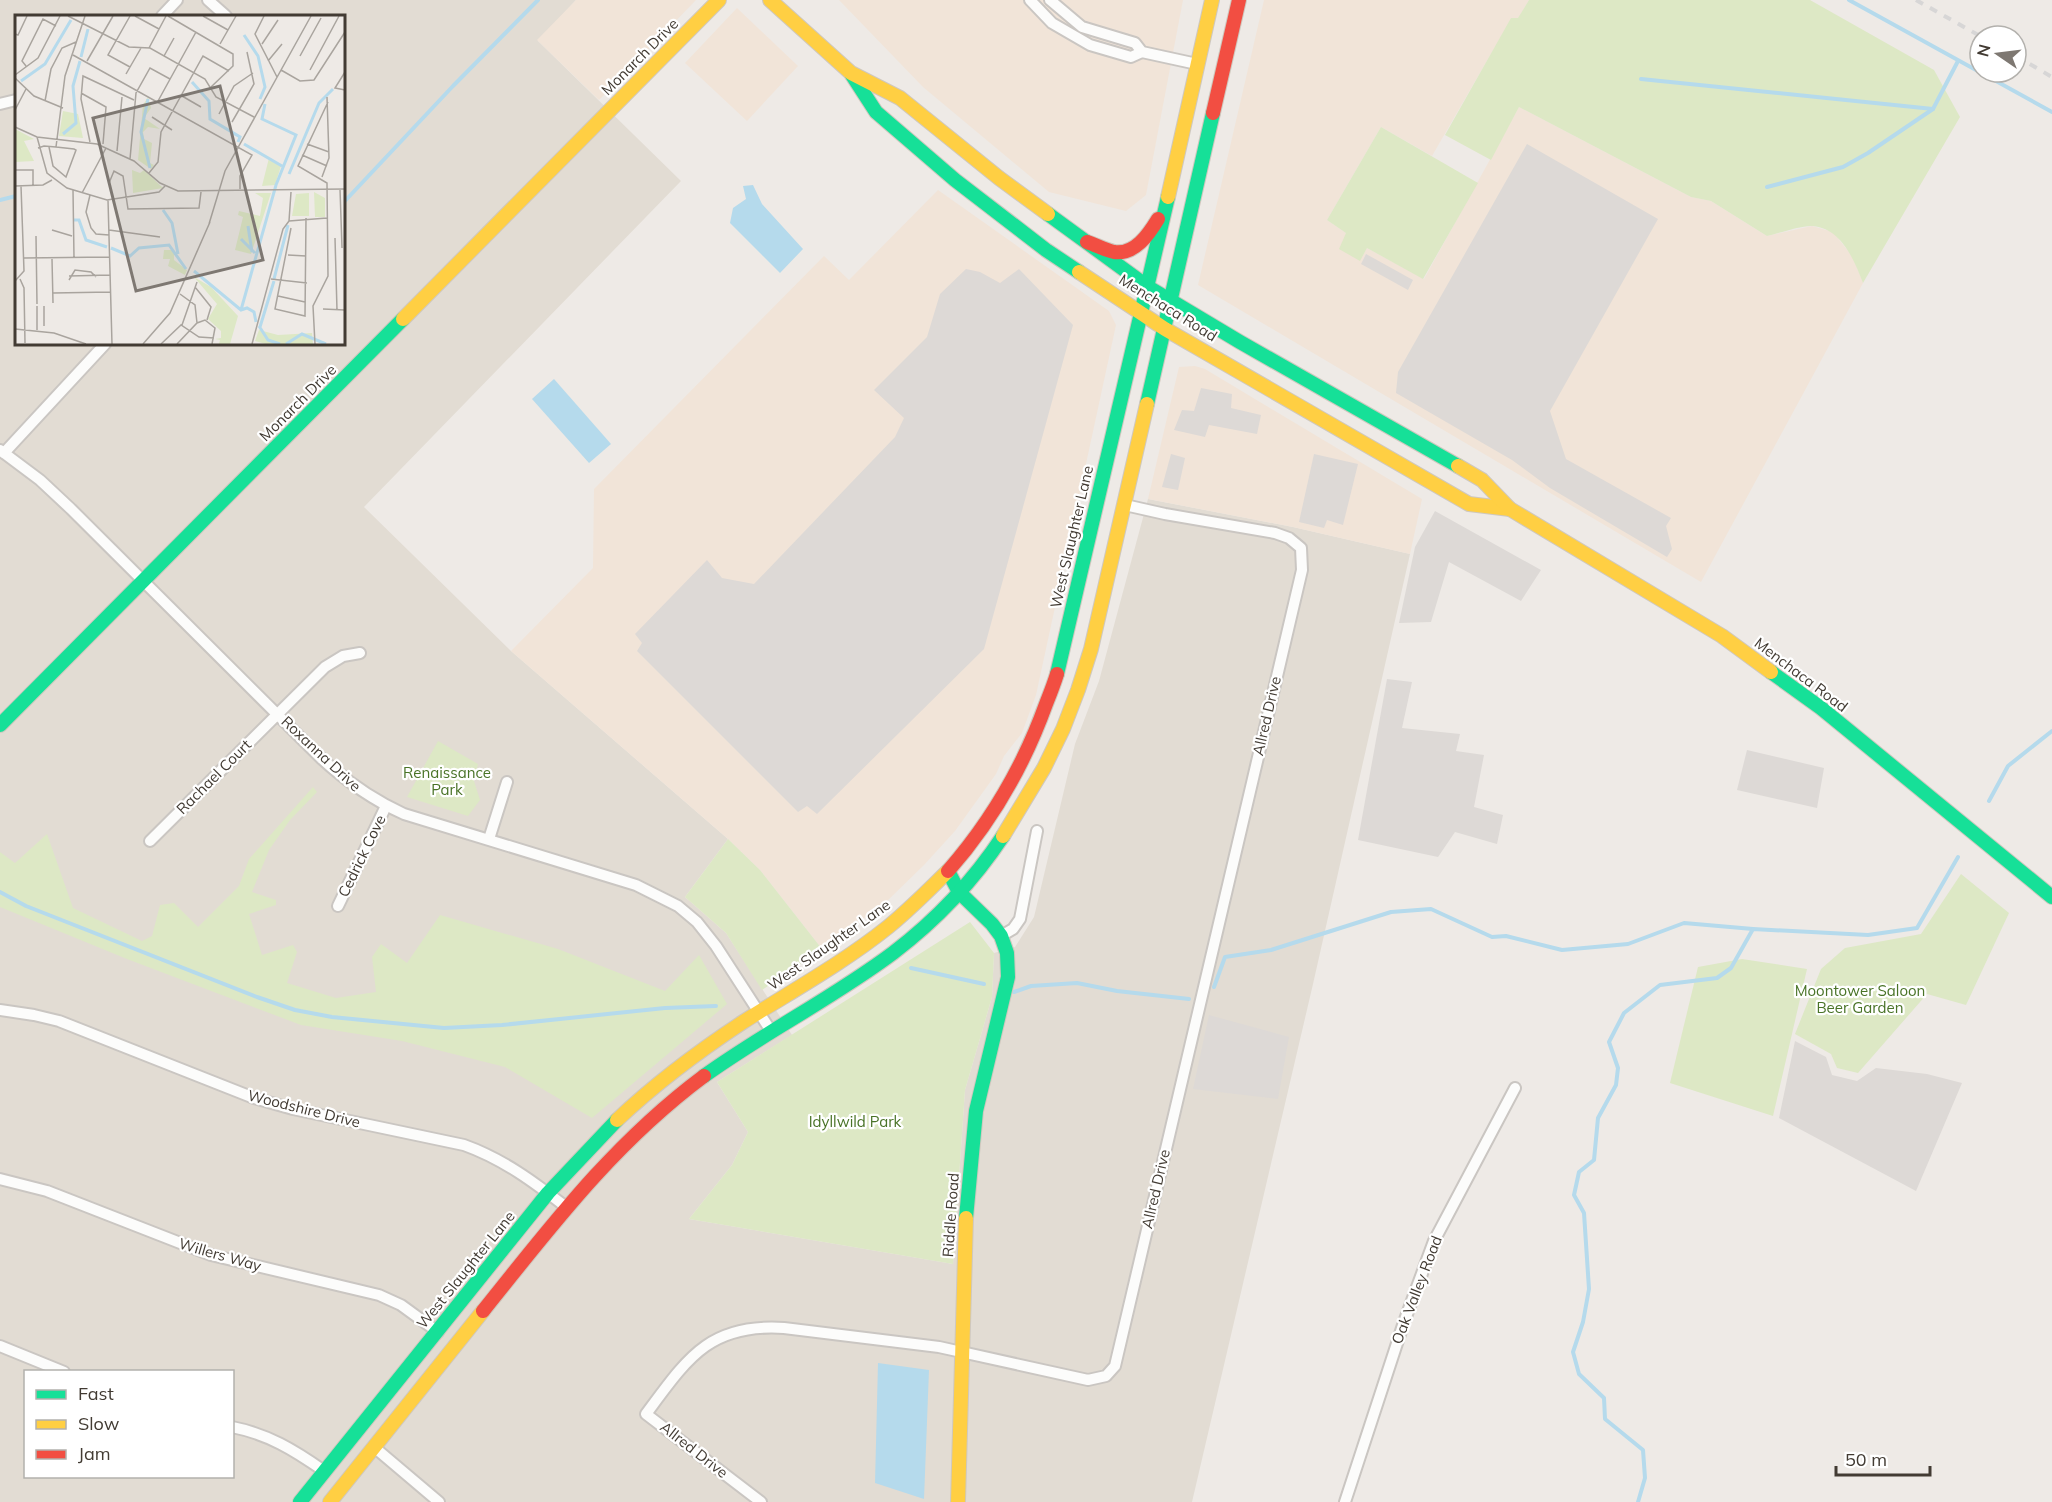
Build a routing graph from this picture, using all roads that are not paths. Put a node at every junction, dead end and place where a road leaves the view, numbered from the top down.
1 (177, 0) edge
2 (208, 0) edge
3 (719, 0) edge
4 (770, 0) edge
5 (1030, 0) edge
6 (1050, 0) edge
7 (1212, 0) edge
8 (1239, 0) edge
9 (163, 15) edge
10 (225, 15) edge
11 (1143, 52) junction
12 (1197, 64) junction
13 (851, 73) junction
14 (15, 100) edge
15 (0, 104) edge
16 (1164, 211) junction
17 (1088, 242) junction
18 (1148, 287) junction
19 (1171, 302) junction
20 (1141, 313) junction
21 (1165, 329) junction
22 (104, 345) edge
23 (2, 451) edge
24 (1125, 505) junction
25 (1510, 509) junction
26 (144, 582) junction
27 (1074, 606) junction
28 (1091, 650) junction
29 (360, 653) dead end
30 (277, 713) junction
31 (0, 725) edge
32 (507, 782) dead end
33 (386, 806) junction
34 (1037, 831) dead end
35 (489, 839) junction
36 (150, 841) dead end
37 (948, 871) junction
38 (959, 892) junction
39 (2052, 897) edge
40 (338, 906) dead end
41 (1001, 936) junction
42 (0, 1010) edge
43 (759, 1012) junction
44 (771, 1031) junction
45 (1515, 1088) dead end
46 (0, 1179) edge
47 (548, 1193) junction
48 (566, 1207) junction
49 (438, 1332) junction
50 (0, 1346) edge
51 (962, 1352) junction
52 (61, 1370) edge
53 (234, 1427) edge
54 (374, 1447) junction
55 (324, 1472) junction
56 (300, 1502) edge
57 (330, 1502) edge
58 (439, 1502) edge
59 (761, 1502) edge
60 (958, 1502) edge
61 (1345, 1502) edge

1 - 9 street
2 - 10 street
3 - 26 main road, Monarch Drive
4 - 13 main road, Menchaca Road
5 - 11 street
6 - 11 street
7 - 12 main road, West Slaughter Lane
8 - 19 main road
11 - 12 street
12 - 16 main road, West Slaughter Lane
13 - 17 main road, Menchaca Road
13 - 20 main road, Menchaca Road
14 - 15 street
16 - 17 main road
16 - 18 main road, West Slaughter Lane
17 - 18 main road, Menchaca Road
18 - 19 main road, Menchaca Road
18 - 20 main road, West Slaughter Lane
19 - 21 main road
19 - 25 main road, Menchaca Road
20 - 21 main road, Menchaca Road
20 - 27 main road, West Slaughter Lane
21 - 24 main road
21 - 25 main road, Menchaca Road
22 - 23 street
23 - 26 street, Roxanna Drive
24 - 28 main road
24 - 51 street, Allred Drive
25 - 39 main road, Menchaca Road
26 - 30 street, Roxanna Drive
26 - 31 main road, Monarch Drive
27 - 28 main road
27 - 37 main road, West Slaughter Lane
28 - 38 main road
29 - 30 street, Rachael Court
30 - 33 street, Roxanna Drive
30 - 36 street, Rachael Court
32 - 35 street
33 - 35 street, Roxanna Drive
33 - 40 street, Cedrick Cove
34 - 41 street
35 - 43 street, Roxanna Drive
37 - 38 main road, Riddle Road
37 - 43 main road, West Slaughter Lane
38 - 41 main road, Riddle Road
38 - 44 main road
41 - 51 main road, Riddle Road
42 - 47 street, Woodshire Drive
43 - 44 street, Roxanna Drive
43 - 47 main road, West Slaughter Lane
44 - 48 main road
45 - 61 street, Oak Valley Road
46 - 49 street, Willers Way
47 - 48 street, Woodshire Drive
47 - 49 main road, West Slaughter Lane
48 - 54 main road
49 - 55 main road, West Slaughter Lane
50 - 52 street
51 - 59 street, Allred Drive
51 - 60 main road, Riddle Road
53 - 55 street
54 - 57 main road
54 - 58 street
55 - 56 main road, West Slaughter Lane

